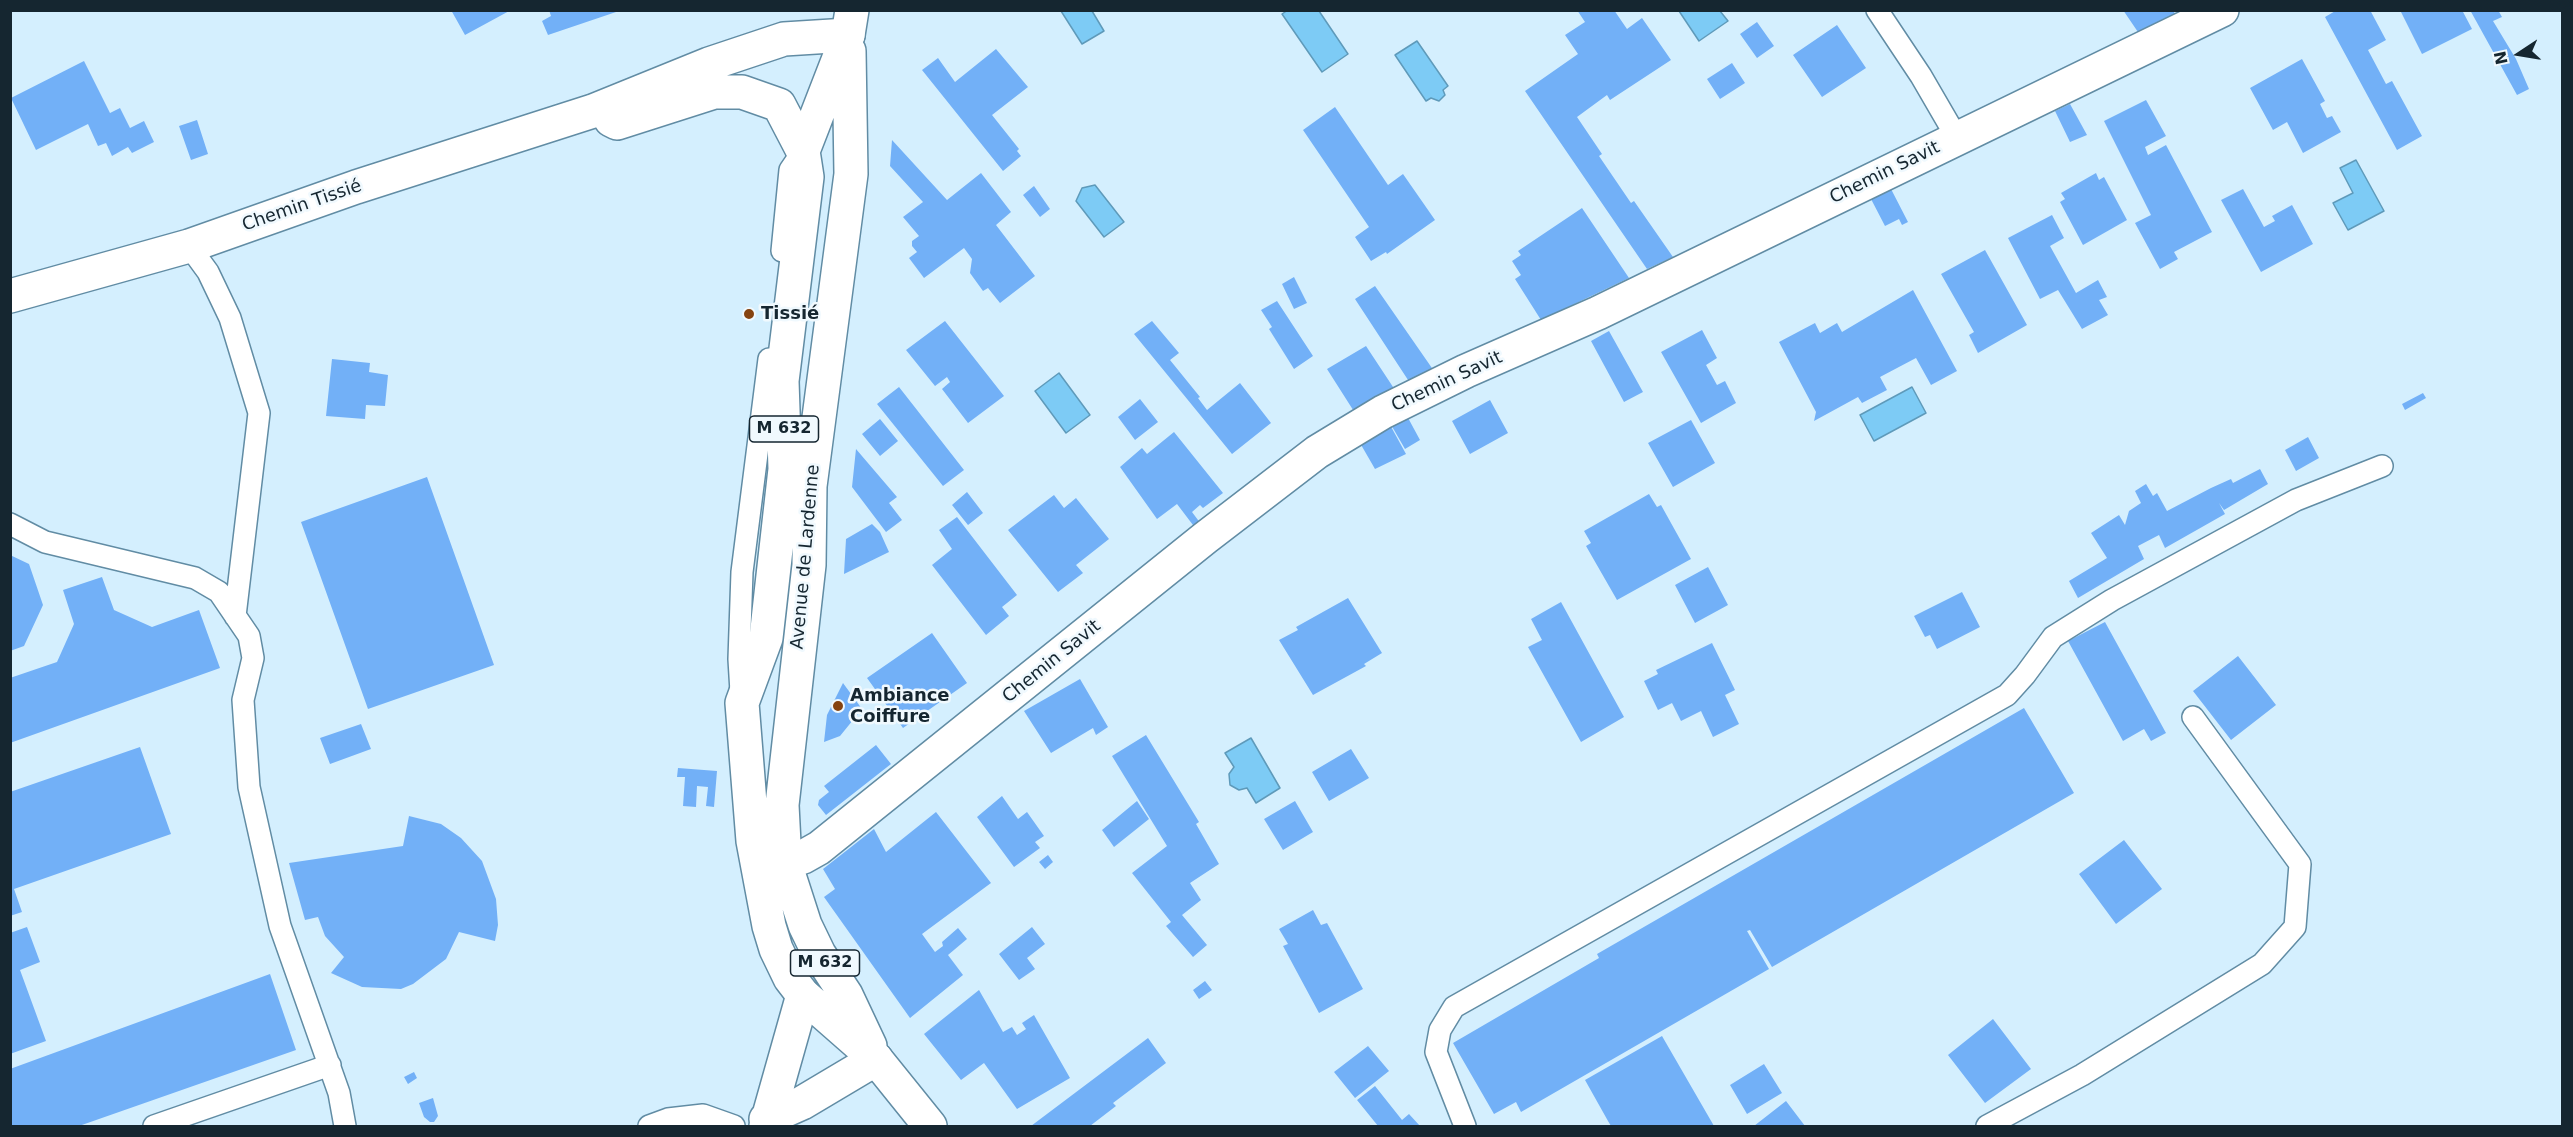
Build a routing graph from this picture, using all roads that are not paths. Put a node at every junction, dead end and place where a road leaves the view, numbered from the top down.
1 (1877, 10) edge
2 (2222, 10) edge
3 (850, 23) edge
4 (593, 111) junction
5 (1957, 138) junction
6 (803, 151) junction
7 (189, 246) junction
8 (10, 296) edge
9 (2382, 466) dead end
10 (10, 524) edge
11 (235, 616) junction
12 (2193, 717) dead end
13 (753, 841) junction
14 (785, 863) junction
15 (803, 995) junction
16 (876, 1059) junction
17 (330, 1065) junction
18 (757, 1124) edge
19 (154, 1126) edge
20 (345, 1126) edge
21 (649, 1126) edge
22 (735, 1126) edge
23 (930, 1126) edge
24 (1465, 1126) edge
25 (1987, 1126) edge

1 - 5 lane
2 - 5 street, Chemin Savit
3 - 4 street, Chemin Tissié
3 - 6 street, Avenue de Lardenne / M 632
3 - 14 street, Avenue de Lardenne / M 632
4 - 6 street
4 - 7 street, Chemin Tissié
5 - 14 street, Chemin Savit
6 - 13 street, Avenue de Lardenne / M 632
7 - 8 street, Chemin Tissié
7 - 11 lane
9 - 24 lane
10 - 11 lane
11 - 17 lane
12 - 25 lane
13 - 14 street
13 - 15 street, Avenue de Lardenne / M 632
14 - 16 street, Avenue de Lardenne / M 632
15 - 16 street, Avenue de Lardenne / M 632
15 - 18 street
16 - 18 street
16 - 23 street, Avenue de Lardenne / M 632
17 - 19 lane
17 - 20 lane
21 - 22 lane

